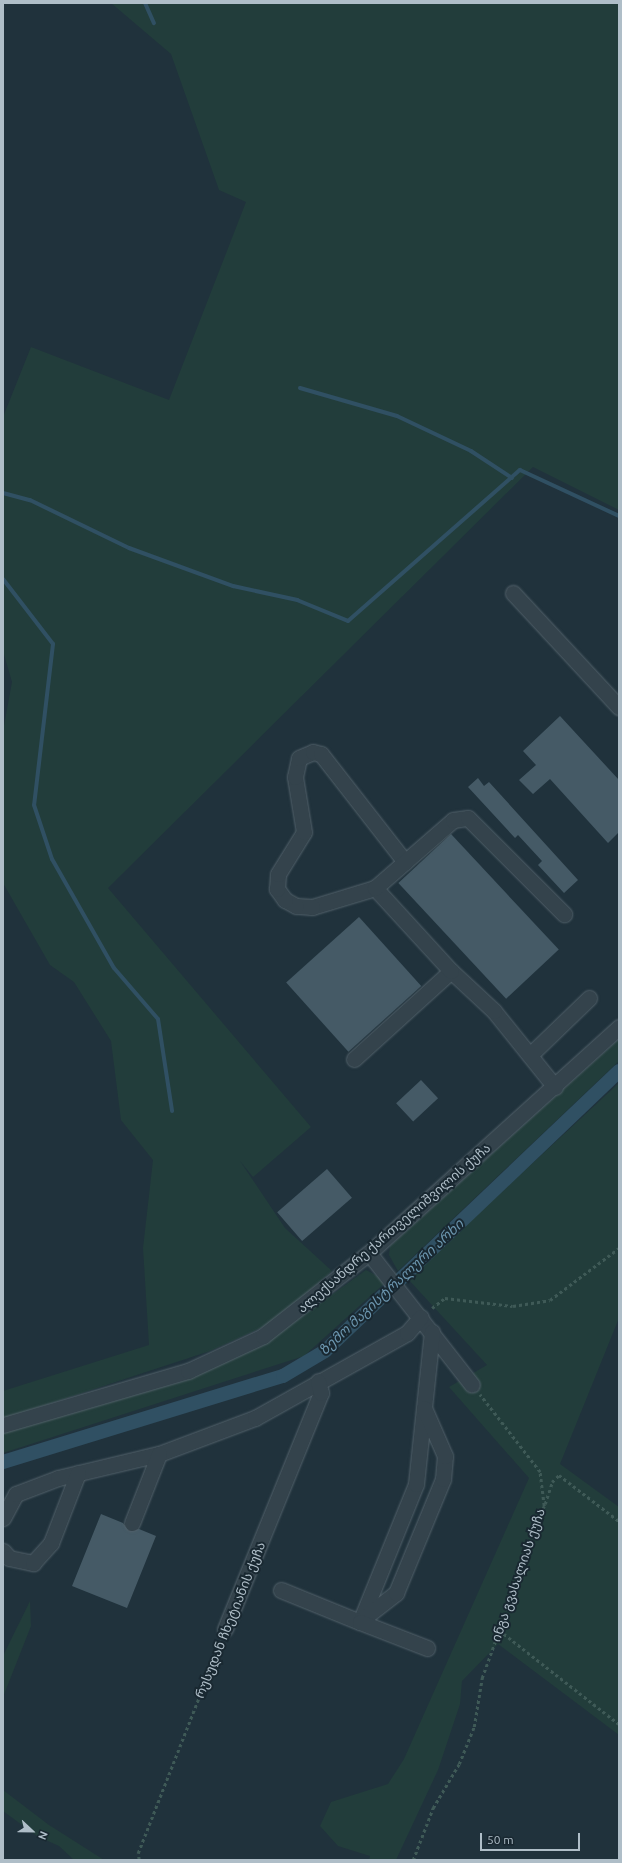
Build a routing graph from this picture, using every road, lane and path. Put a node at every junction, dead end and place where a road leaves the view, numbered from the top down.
1 (513, 593) dead end
2 (619, 707) edge
3 (405, 862) junction
4 (375, 888) junction
5 (564, 914) dead end
6 (450, 971) junction
7 (588, 998) dead end
8 (619, 1027) edge
9 (530, 1055) junction
10 (354, 1059) dead end
11 (555, 1086) junction
12 (619, 1248) edge
13 (369, 1253) junction
14 (421, 1317) junction
15 (432, 1332) junction
16 (318, 1381) junction
17 (472, 1385) joint
18 (424, 1407) junction
19 (3, 1425) edge
20 (159, 1454) junction
21 (78, 1473) junction
22 (544, 1506) junction
23 (3, 1518) edge
24 (619, 1521) edge
25 (132, 1523) dead end
26 (3, 1551) edge
27 (281, 1590) dead end
28 (360, 1622) junction
29 (225, 1629) joint
30 (499, 1630) junction
31 (427, 1648) dead end
32 (619, 1724) edge
33 (138, 1853) junction
34 (135, 1860) edge
35 (139, 1860) edge
36 (412, 1860) edge

1 - 2 street
3 - 4 street
3 - 4 street
3 - 5 street
4 - 6 street
6 - 9 street
6 - 10 street
7 - 9 street
8 - 11 street, ალექსანდრე ქართველიშვილის ქუჩა
9 - 11 street
11 - 13 street, ალექსანდრე ქართველიშვილის ქუჩა
12 - 14 path
13 - 14 street
13 - 19 street, ალექსანდრე ქართველიშვილის ქუჩა
14 - 15 street
14 - 16 street
15 - 17 street
15 - 18 street
16 - 20 street
16 - 29 street, რუსუდან ჩხეტიანის ქუჩა
17 - 22 path, ინგა გვასალიას ქუჩა
18 - 28 street
18 - 28 street
20 - 21 street
20 - 25 street
21 - 23 street
21 - 26 street
22 - 24 path
22 - 30 path, ინგა გვასალიას ქუჩა
27 - 28 street
28 - 31 street
29 - 33 path, რუსუდან ჩხეტიანის ქუჩა
30 - 32 path
30 - 36 path, ინგა გვასალიას ქუჩა
33 - 34 path
33 - 35 path, რუსუდან ჩხეტიანის ქუჩა

